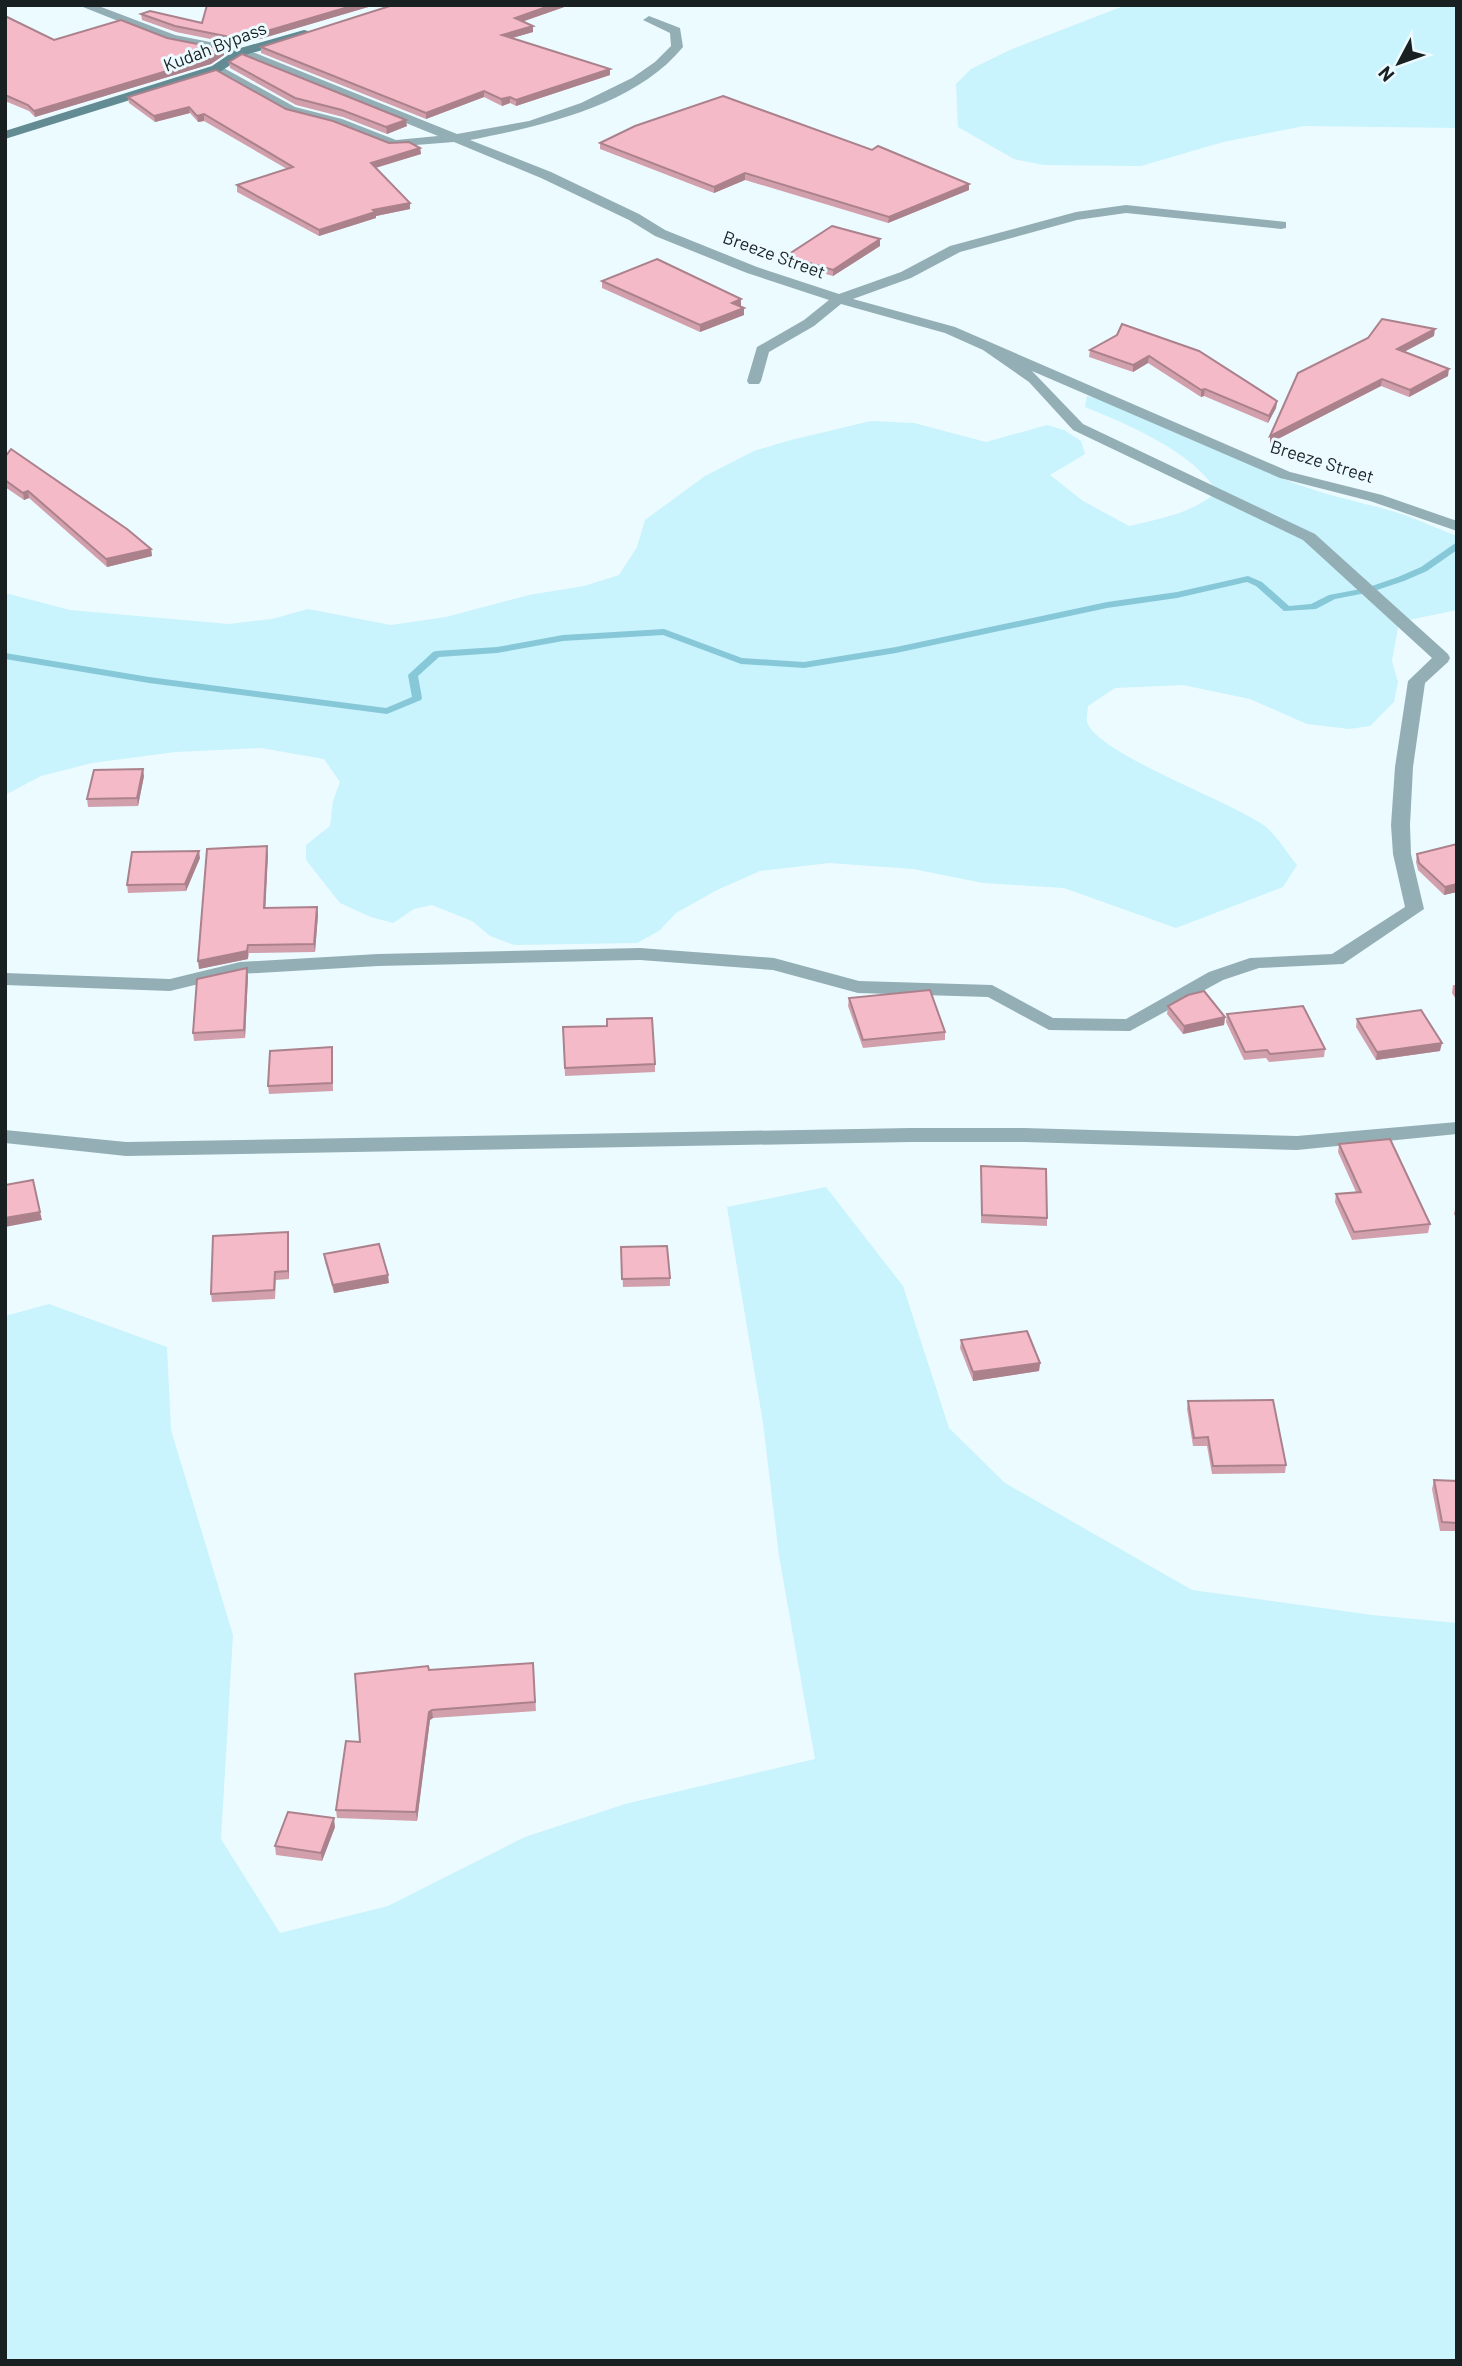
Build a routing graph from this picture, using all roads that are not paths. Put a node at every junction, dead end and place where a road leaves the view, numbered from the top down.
1 (84, 5) edge
2 (649, 20) dead end
3 (318, 30) edge
4 (241, 51) junction
5 (216, 69) junction
6 (5, 135) edge
7 (460, 138) junction
8 (1281, 225) dead end
9 (839, 299) junction
10 (986, 345) junction
11 (754, 380) dead end
12 (1449, 523) edge
13 (5, 979) edge
14 (1457, 1128) edge
15 (5, 1136) edge

1 - 4 street, Breeze Street
2 - 7 street
3 - 4 street, Kudah Bypass
4 - 5 street, Kudah Bypass
4 - 7 street, Breeze Street
5 - 6 street, Kudah Bypass
5 - 7 street
7 - 9 street, Breeze Street
8 - 9 street
9 - 10 street, Breeze Street
9 - 11 street
10 - 12 street, Breeze Street
10 - 13 street
14 - 15 street

